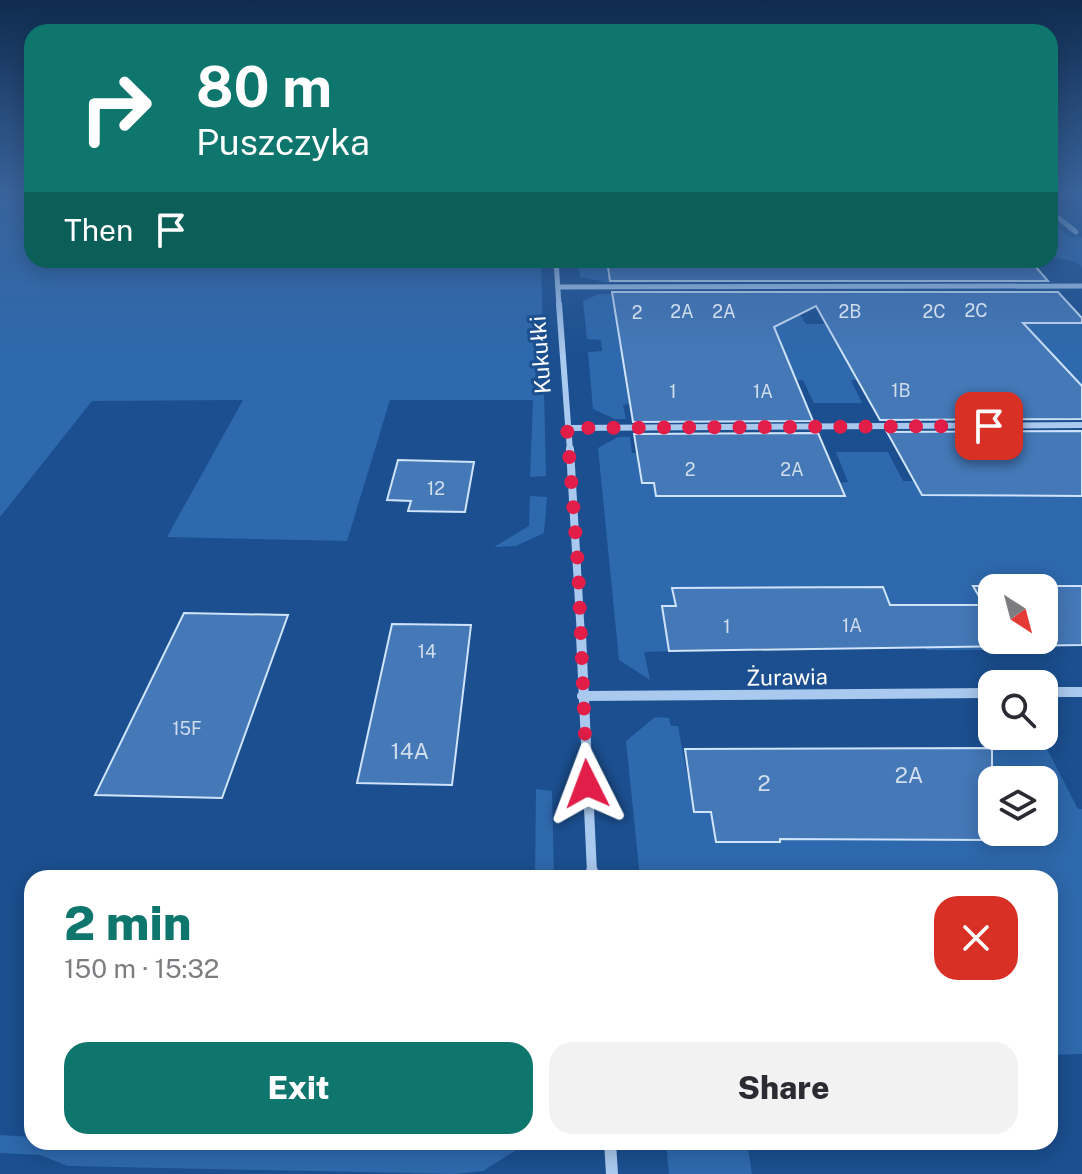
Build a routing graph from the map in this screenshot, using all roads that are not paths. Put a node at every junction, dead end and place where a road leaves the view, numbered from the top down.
1 (557, 268) edge
2 (1082, 286) edge
3 (558, 287) junction
4 (1082, 425) edge
5 (567, 428) junction
6 (1058, 692) edge
7 (1082, 692) edge
8 (978, 693) edge
9 (582, 696) junction
10 (592, 870) edge
11 (610, 1150) edge
12 (612, 1174) edge

1 - 3 street, Kukułki
2 - 3 street
3 - 5 street, Kukułki
4 - 5 street
5 - 9 street, Kukułki
6 - 7 street
8 - 9 street, Żurawia
9 - 10 street, Kukułki
11 - 12 street

